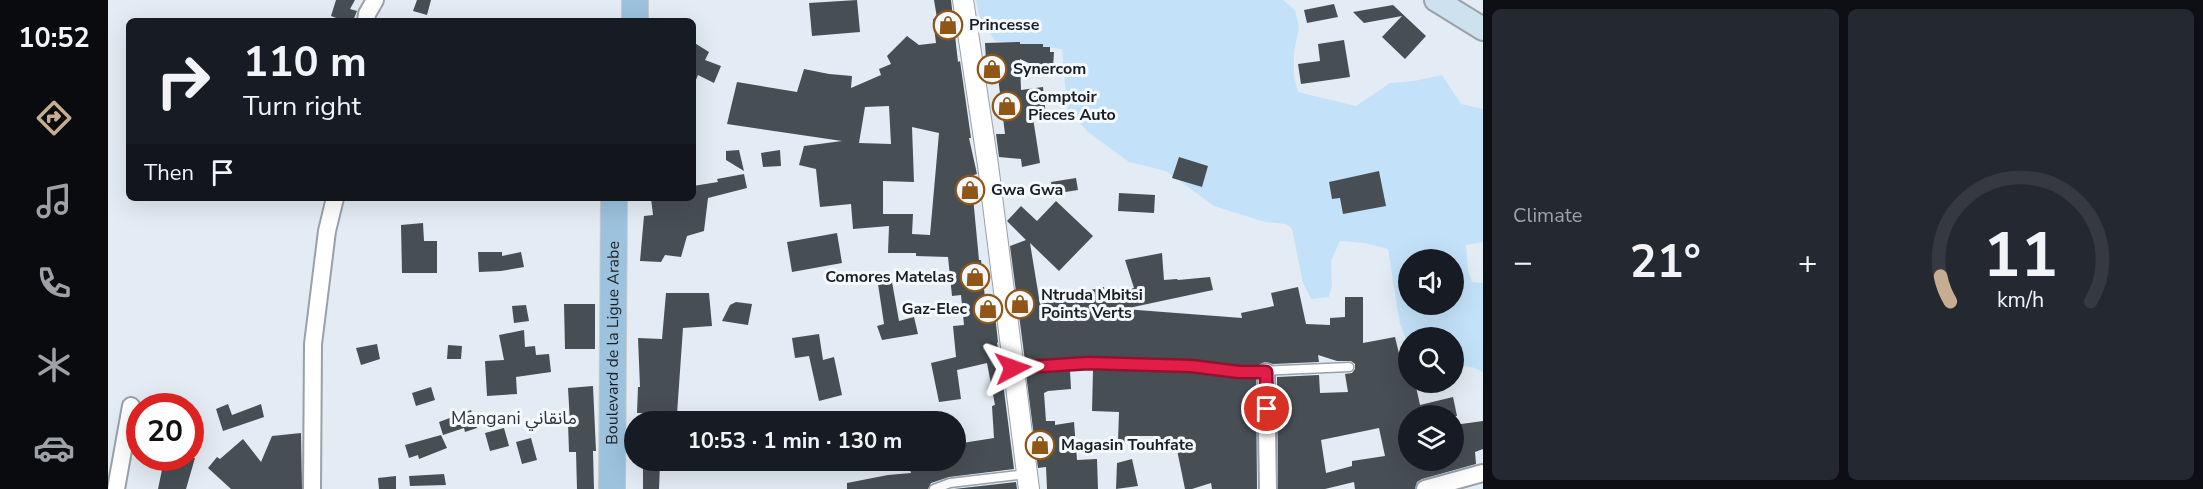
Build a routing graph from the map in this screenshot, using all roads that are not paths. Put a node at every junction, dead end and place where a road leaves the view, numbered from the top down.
1 (375, 0) edge
2 (619, 0) edge
3 (635, 0) edge
4 (963, 0) edge
5 (1447, 4) edge
6 (366, 18) edge
7 (619, 18) edge
8 (635, 18) edge
9 (1483, 29) edge
10 (334, 201) edge
11 (614, 201) edge
12 (629, 201) edge
13 (620, 274) junction
14 (1349, 367) dead end
15 (1013, 368) junction
16 (1266, 372) junction
17 (620, 420) junction
18 (126, 434) edge
19 (1483, 473) edge
20 (1028, 481) edge
21 (116, 489) edge
22 (312, 489) edge
23 (612, 489) edge
24 (628, 489) edge
25 (934, 489) edge
26 (1268, 489) edge
27 (1425, 489) edge

1 - 6 street
2 - 7 main road
3 - 8 main road
4 - 15 street
5 - 9 main road
10 - 22 street
11 - 13 main road, Boulevard de la Ligue Arabe
12 - 13 main road, Boulevard de la Ligue Arabe
13 - 17 main road, Boulevard de la Ligue Arabe
14 - 16 lane
15 - 16 lane
15 - 20 street
16 - 26 street
17 - 23 main road, Boulevard de la Ligue Arabe
17 - 24 main road, Boulevard de la Ligue Arabe
18 - 21 street
19 - 27 street
20 - 25 lane

